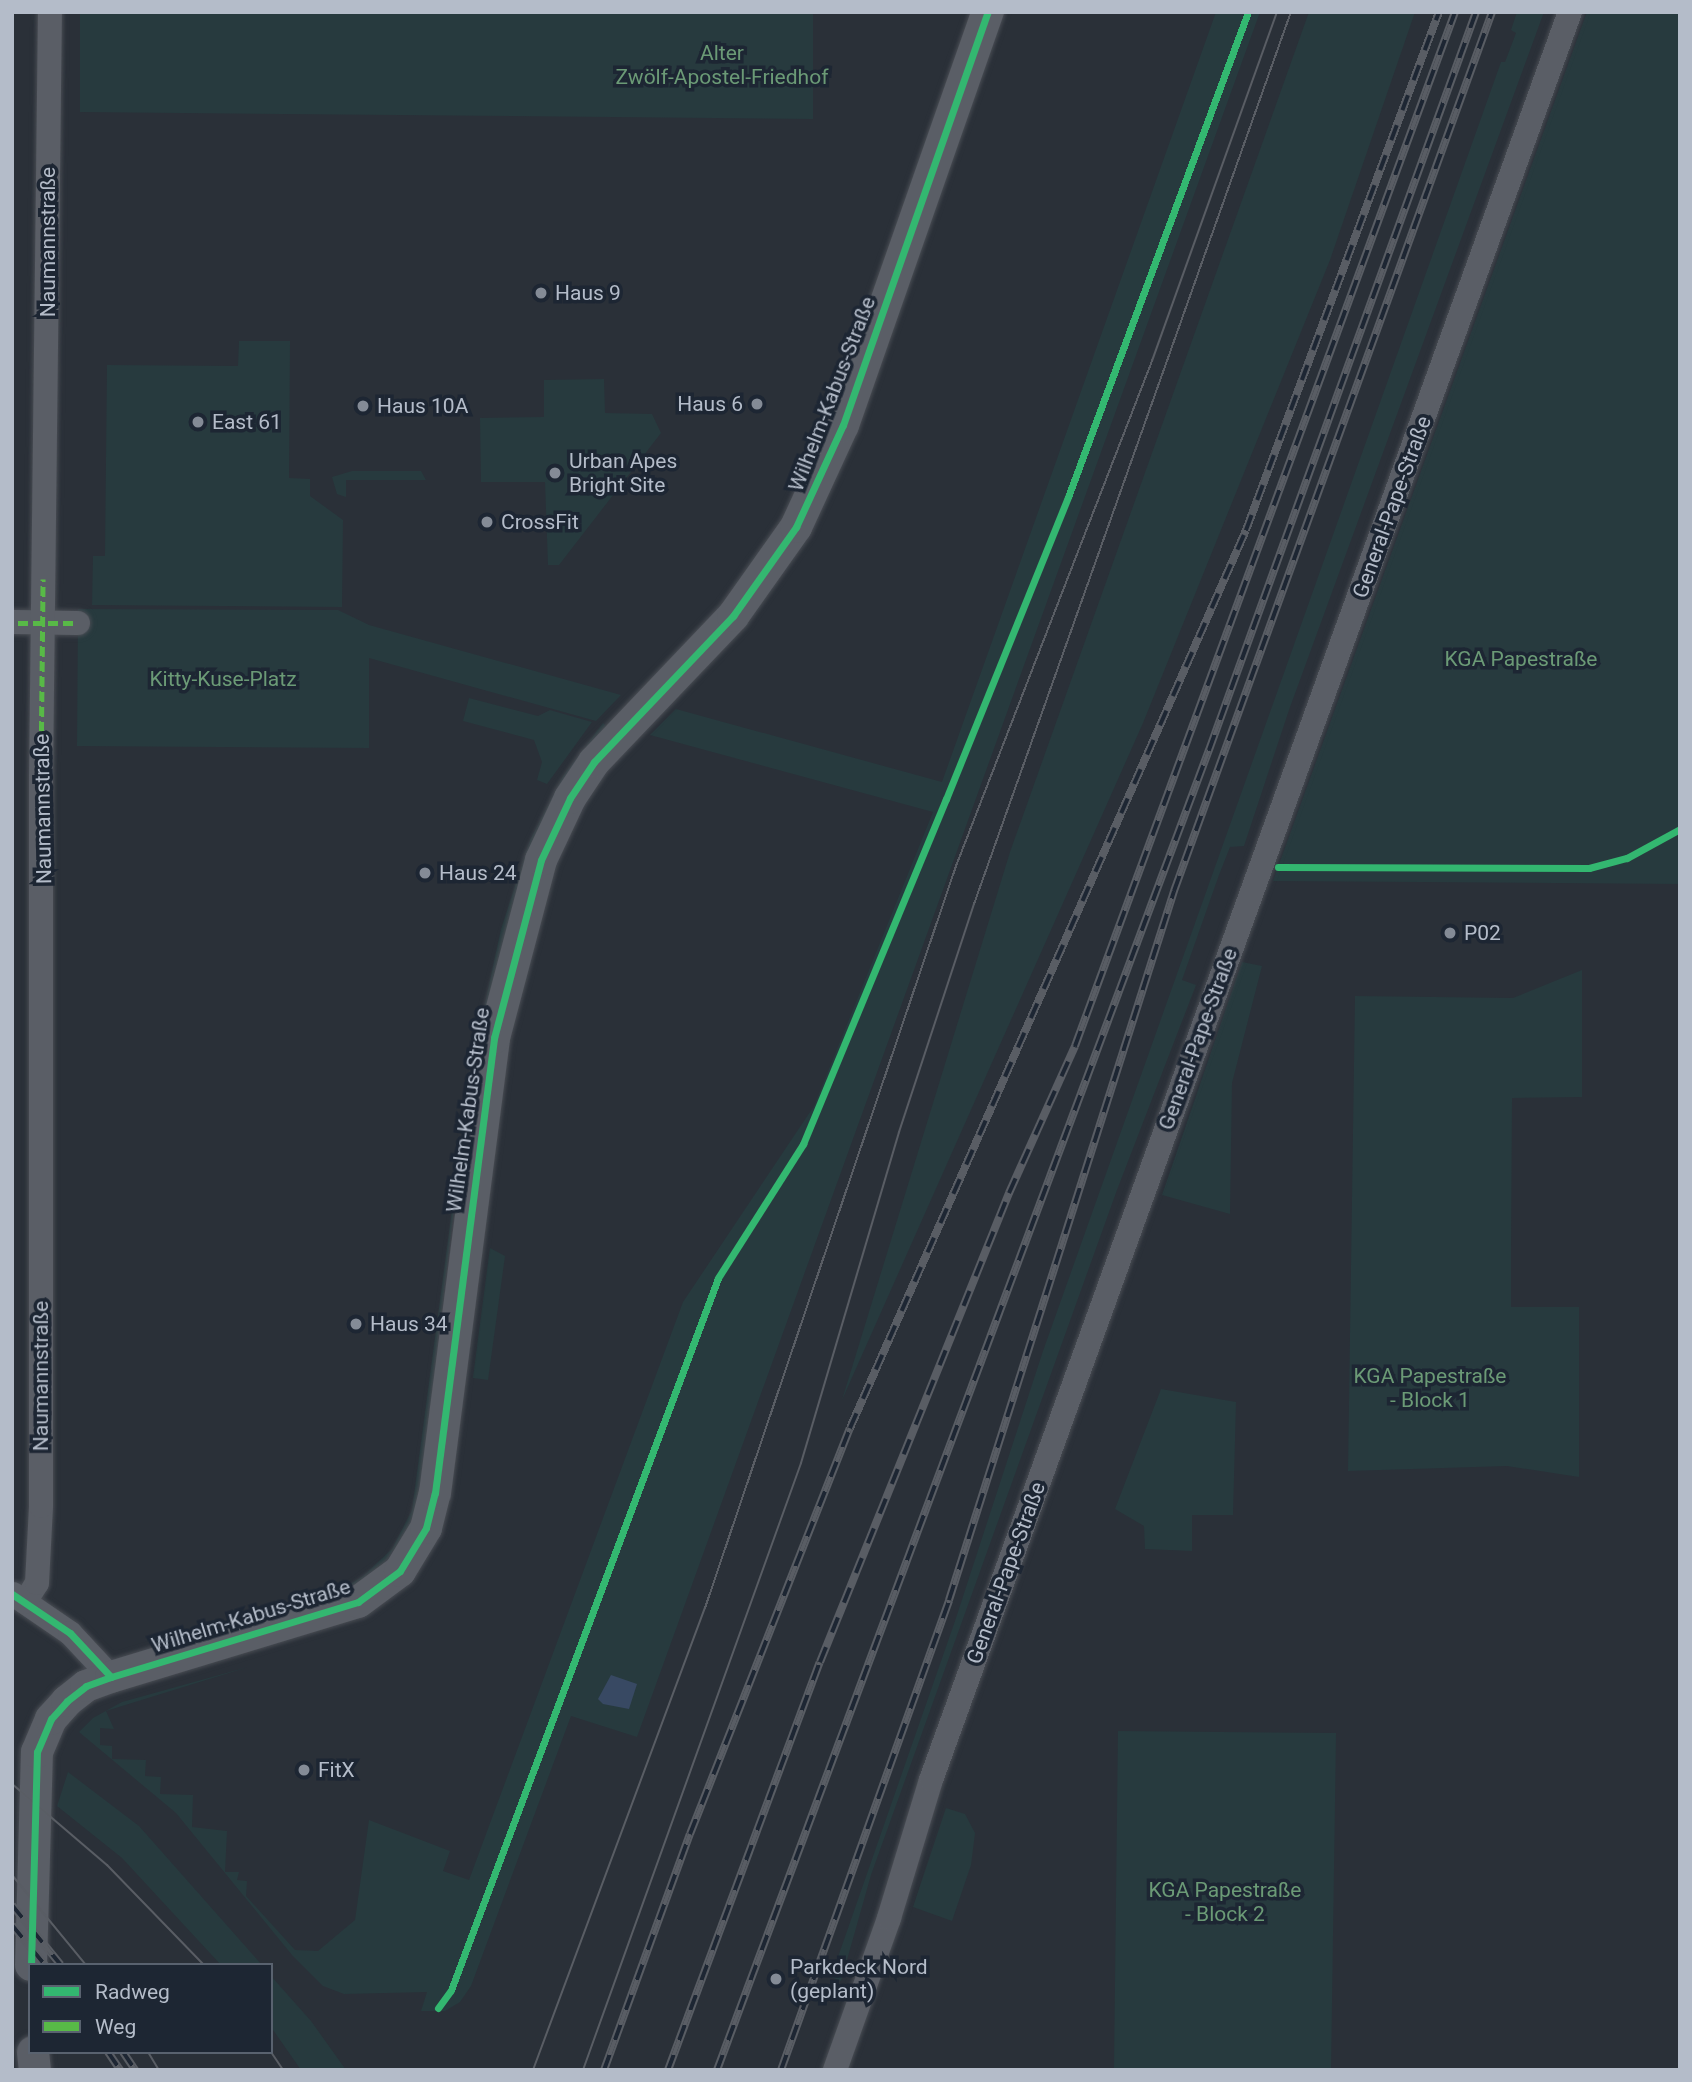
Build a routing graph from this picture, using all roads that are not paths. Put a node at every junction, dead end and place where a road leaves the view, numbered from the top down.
1 (50, 12) edge
2 (988, 12) edge
3 (1570, 12) edge
4 (12, 622) edge
5 (43, 623) junction
6 (78, 623) dead end
7 (19, 1598) edge
8 (111, 1677) junction
9 (31, 1963) edge
10 (835, 2070) edge

1 - 5 street, Naumannstraße
2 - 8 street, Wilhelm-Kabus-Straße
3 - 10 street, General-Pape-Straße
4 - 5 street
5 - 6 street
5 - 7 street, Naumannstraße
7 - 8 street
8 - 9 street, Wilhelm-Kabus-Straße

